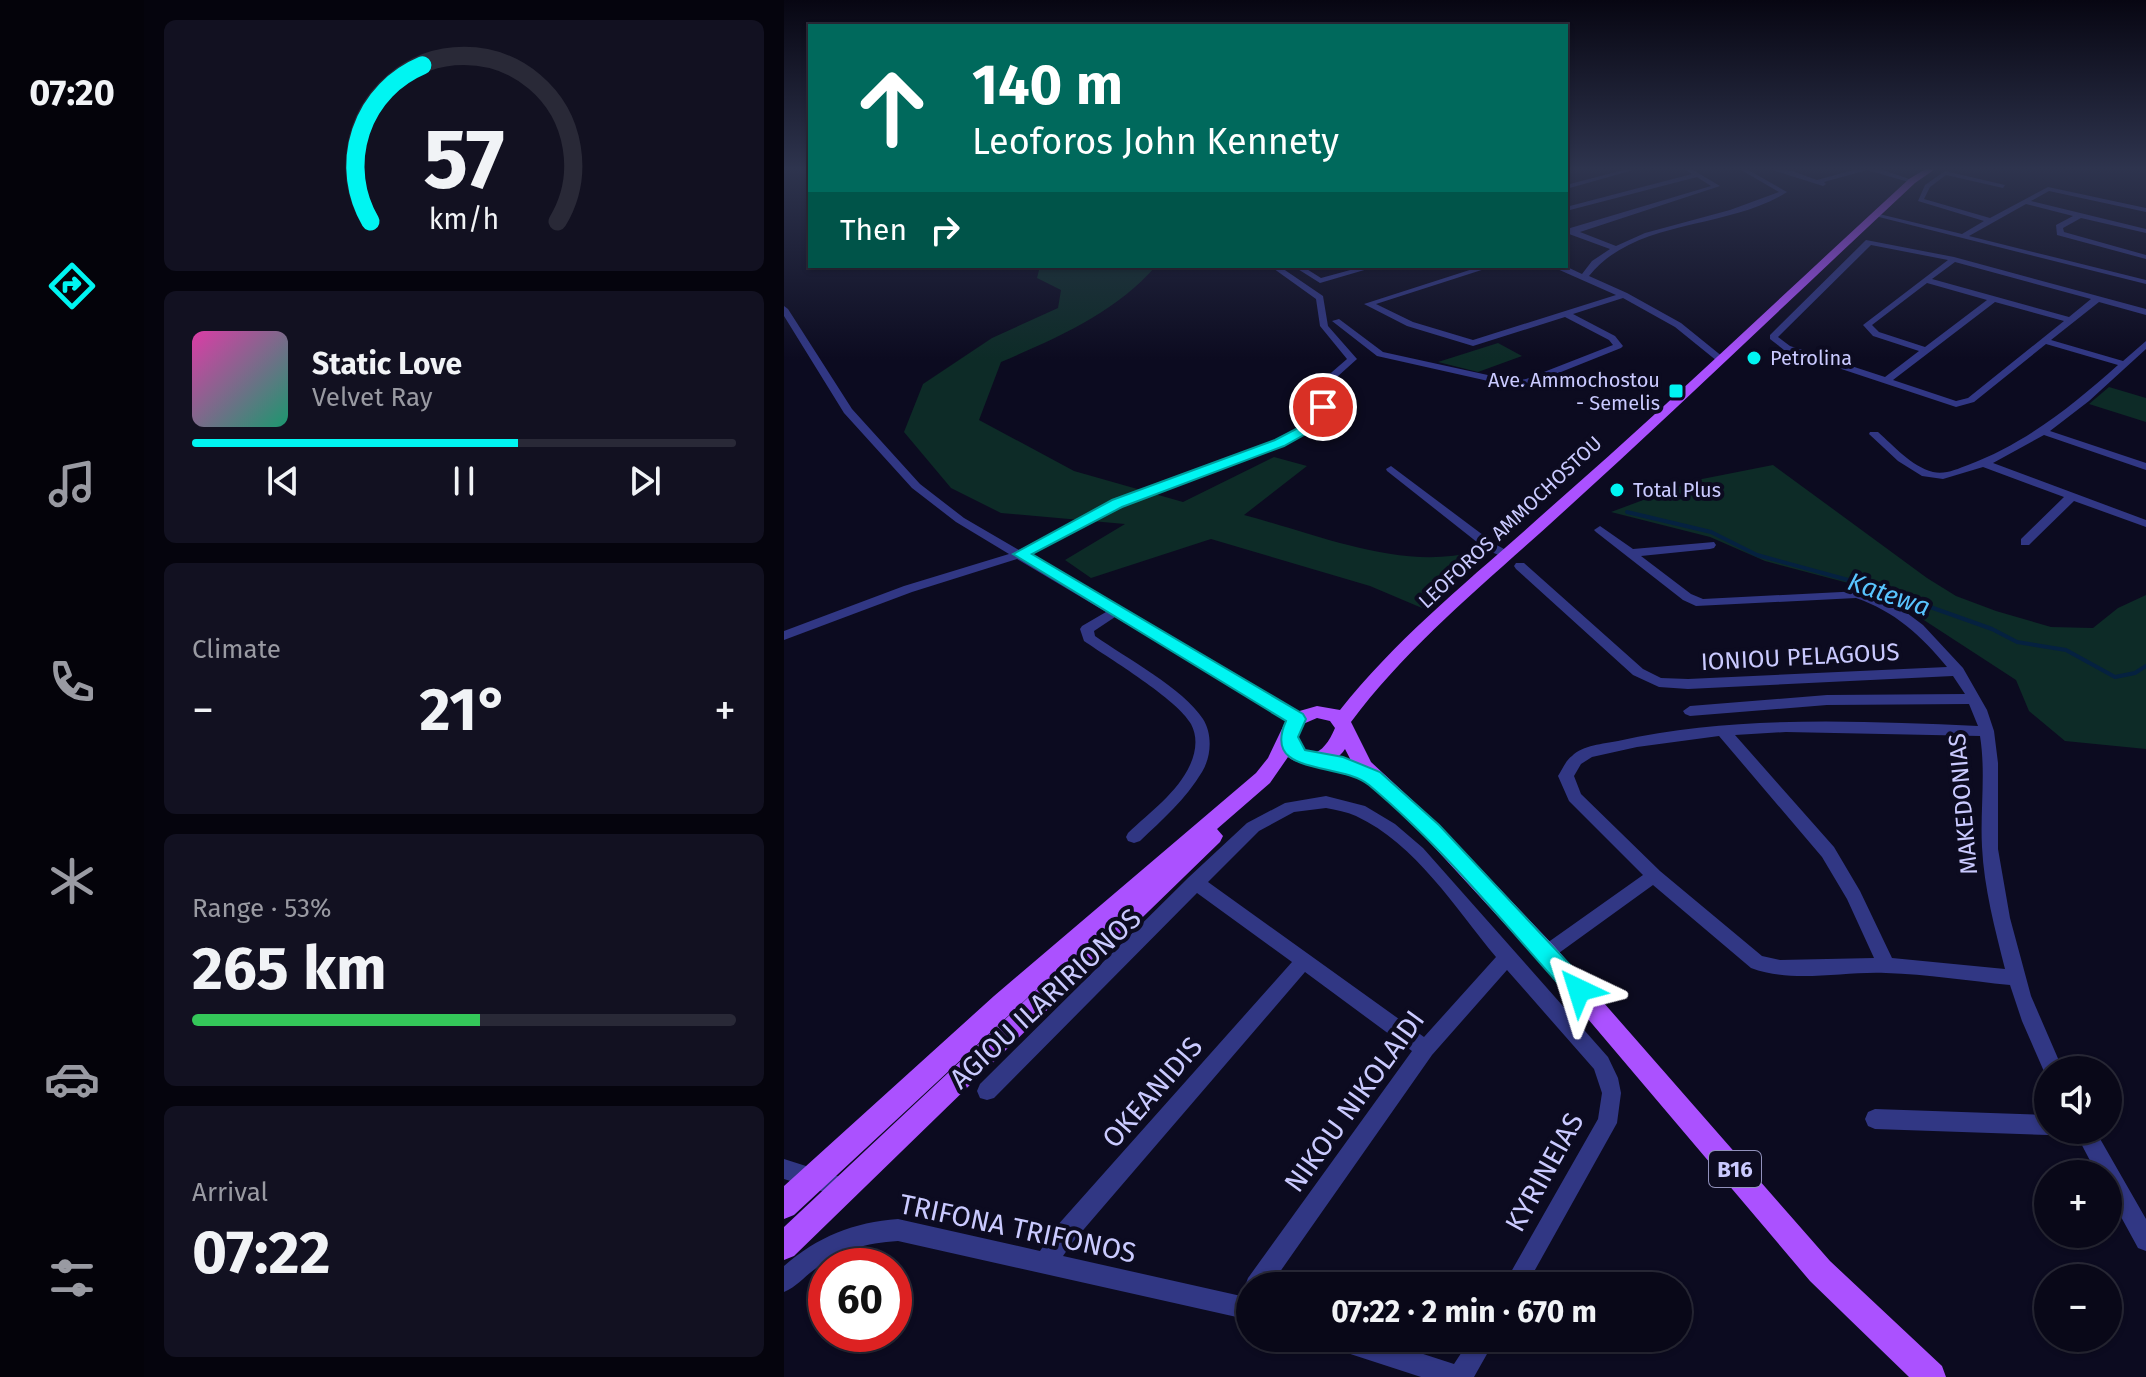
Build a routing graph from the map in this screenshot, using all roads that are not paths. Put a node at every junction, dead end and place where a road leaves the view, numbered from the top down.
1 (1569, 231) edge
2 (1662, 231) edge
3 (1857, 231) edge
4 (1948, 231) edge
5 (1972, 231) edge
6 (2060, 231) edge
7 (1965, 235) junction
8 (1618, 249) junction
9 (2047, 256) junction
10 (2146, 258) edge
11 (1954, 259) junction
12 (2038, 263) dead end
13 (1277, 268) edge
14 (1300, 268) edge
15 (1367, 268) edge
16 (1484, 268) edge
17 (1566, 268) edge
18 (2028, 270) dead end
19 (1586, 273) junction
20 (2019, 277) junction
21 (2124, 277) junction
22 (1925, 280) junction
23 (2146, 282) edge
24 (1624, 295) junction
25 (1994, 299) junction
26 (2097, 299) junction
27 (784, 309) edge
28 (2146, 312) edge
29 (1567, 314) junction
30 (2070, 320) junction
31 (1336, 321) dead end
32 (2045, 341) junction
33 (2146, 344) edge
34 (1925, 350) junction
35 (1720, 359) junction
36 (2124, 364) junction
37 (1887, 380) junction
38 (2044, 432) junction
39 (1874, 434) dead end
40 (2146, 451) edge
41 (1984, 463) junction
42 (2133, 463) junction
43 (2146, 467) edge
44 (1391, 469) dead end
45 (2072, 496) junction
46 (2146, 524) edge
47 (1600, 530) dead end
48 (2025, 542) dead end
49 (1710, 545) dead end
50 (1632, 553) junction
51 (1021, 554) junction
52 (1507, 554) junction
53 (1520, 566) dead end
54 (1118, 610) junction
55 (784, 636) edge
56 (1958, 671) junction
57 (1368, 687) junction
58 (1972, 699) junction
59 (1690, 711) dead end
60 (1299, 722) junction
61 (1343, 726) junction
62 (1723, 731) junction
63 (1987, 731) junction
64 (1316, 760) junction
65 (1373, 777) junction
66 (1134, 837) dead end
67 (1654, 876) junction
68 (1195, 882) junction
69 (1546, 953) junction
70 (1507, 957) junction
71 (1304, 961) junction
72 (1886, 965) junction
73 (2016, 978) junction
74 (1425, 1049) junction
75 (2047, 1056) edge
76 (987, 1091) dead end
77 (1875, 1119) dead end
78 (2034, 1125) edge
79 (2092, 1144) edge
80 (784, 1169) edge
81 (813, 1179) junction
82 (846, 1188) junction
83 (784, 1205) edge
84 (2146, 1240) edge
85 (784, 1246) edge
86 (1046, 1262) junction
87 (1266, 1272) edge
88 (1522, 1272) edge
89 (785, 1280) edge
90 (1236, 1302) edge
91 (1381, 1352) edge
92 (1475, 1352) edge
93 (1458, 1377) edge
94 (1931, 1377) edge

1 - 8 street
2 - 8 street
3 - 35 main road, LEOFOROS AMMOCHOSTOU
4 - 7 street
5 - 7 street
6 - 10 street
7 - 9 street
8 - 19 street
9 - 12 street
9 - 21 street
10 - 21 street
11 - 20 street
11 - 22 street
11 - 37 street
13 - 51 street
14 - 15 street
16 - 29 street
17 - 19 street
18 - 20 street
19 - 24 street
20 - 26 street
21 - 23 street
22 - 25 street
22 - 34 street
24 - 29 street
24 - 35 street
25 - 30 street
25 - 34 street
26 - 28 street
26 - 30 street
27 - 51 street
29 - 31 street
30 - 32 street
32 - 36 street
32 - 37 street
33 - 36 street
34 - 37 street
35 - 52 main road, LEOFOROS AMMOCHOSTOU
36 - 38 street
38 - 41 street
38 - 42 street
39 - 41 street
40 - 42 street
41 - 45 street
42 - 43 street
44 - 52 street
45 - 46 street
45 - 48 street
47 - 50 street, MAKEDONIAS
49 - 50 street
50 - 56 street, MAKEDONIAS
51 - 54 street
51 - 55 street
52 - 57 main road, LEOFOROS AMMOCHOSTOU
53 - 56 street, IONIOU PELAGOUS
54 - 60 street
54 - 66 street
56 - 58 street, MAKEDONIAS
57 - 60 main road, LEOFOROS AMMOCHOSTOU
57 - 61 main road, LEOFOROS AMMOCHOSTOU
58 - 59 street
58 - 63 street, MAKEDONIAS
60 - 61 main road
60 - 64 main road
60 - 81 main road, AGIOU ILARIRIONOS
61 - 64 main road
61 - 65 main road, B16
62 - 63 street
62 - 67 street
62 - 72 street
63 - 73 street, MAKEDONIAS
64 - 65 main road, B16
64 - 82 main road, AGIOU ILARIRIONOS
65 - 69 main road, B16
67 - 69 street
67 - 72 street
68 - 70 street, KYRINEIAS
68 - 71 street
68 - 76 street, KYRINEIAS
69 - 94 main road, B16
70 - 74 street, NIKOU NIKOLAIDI
70 - 88 street, KYRINEIAS
71 - 74 street
71 - 86 street, OKEANIDIS
72 - 73 street
73 - 75 street, MAKEDONIAS
74 - 87 street, NIKOU NIKOLAIDI
77 - 78 street
79 - 84 street
80 - 81 street
81 - 82 street
81 - 83 main road, AGIOU ILARIRIONOS
82 - 85 main road, AGIOU ILARIRIONOS
86 - 89 street, TRIFONA TRIFONOS
86 - 90 street, TRIFONA TRIFONOS
91 - 93 street
92 - 93 street

